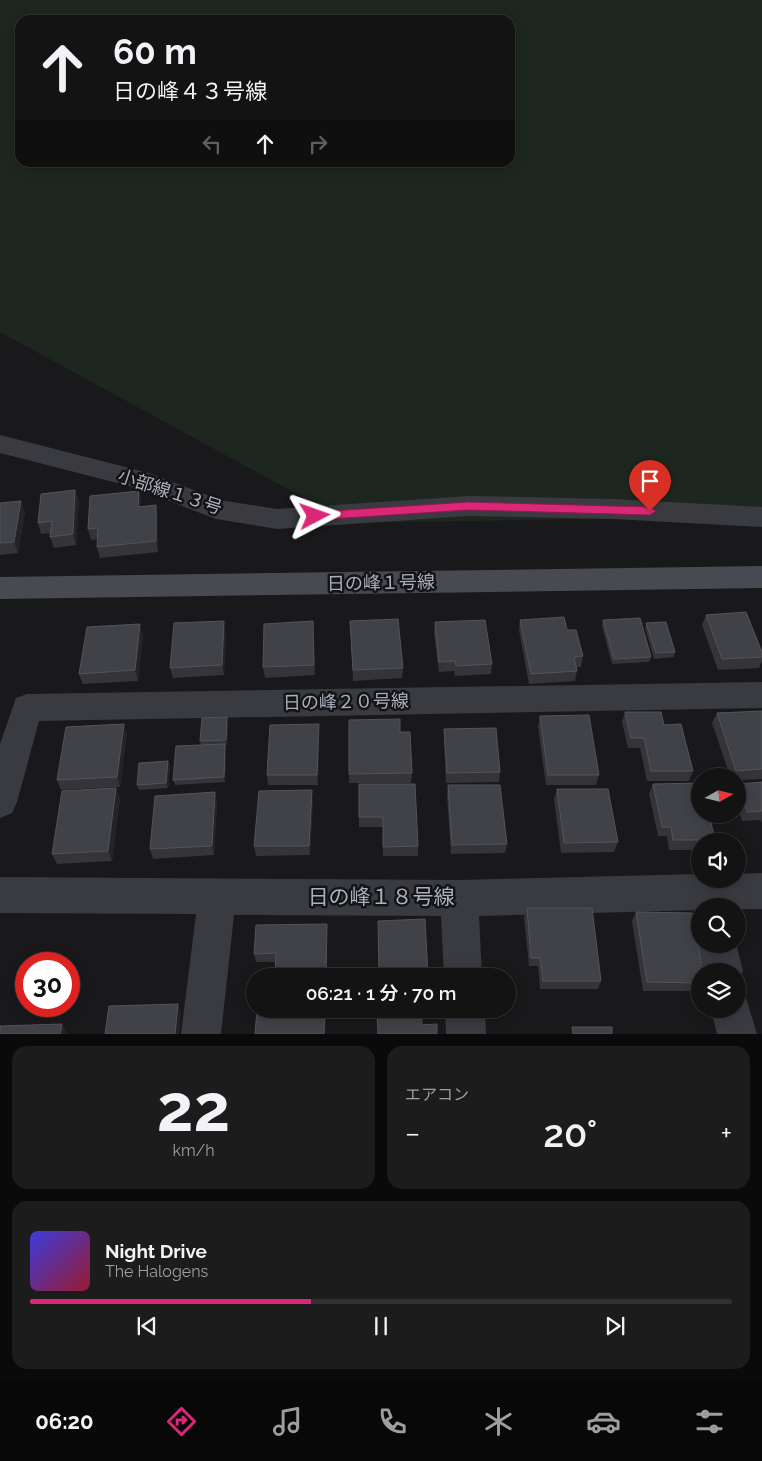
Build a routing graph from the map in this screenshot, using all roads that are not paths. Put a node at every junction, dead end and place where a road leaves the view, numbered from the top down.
1 (0, 444) edge
2 (762, 517) edge
3 (762, 577) edge
4 (0, 588) edge
5 (762, 694) edge
6 (0, 802) edge
7 (762, 891) edge
8 (0, 895) edge
9 (217, 896) junction
10 (460, 898) junction
11 (714, 898) edge
12 (691, 899) edge
13 (463, 968) edge
14 (465, 1018) edge
15 (734, 1018) edge
16 (201, 1034) edge
17 (466, 1034) edge
18 (737, 1034) edge

1 - 2 street, 小部線１３号
3 - 4 street, 日の峰１号線
5 - 6 street, 日の峰２０号線
7 - 11 street, 日の峰１８号線
8 - 9 street, 日の峰１８号線
9 - 10 street, 日の峰１８号線
9 - 16 street
10 - 12 street, 日の峰１８号線
10 - 13 street
14 - 17 street
15 - 18 street

